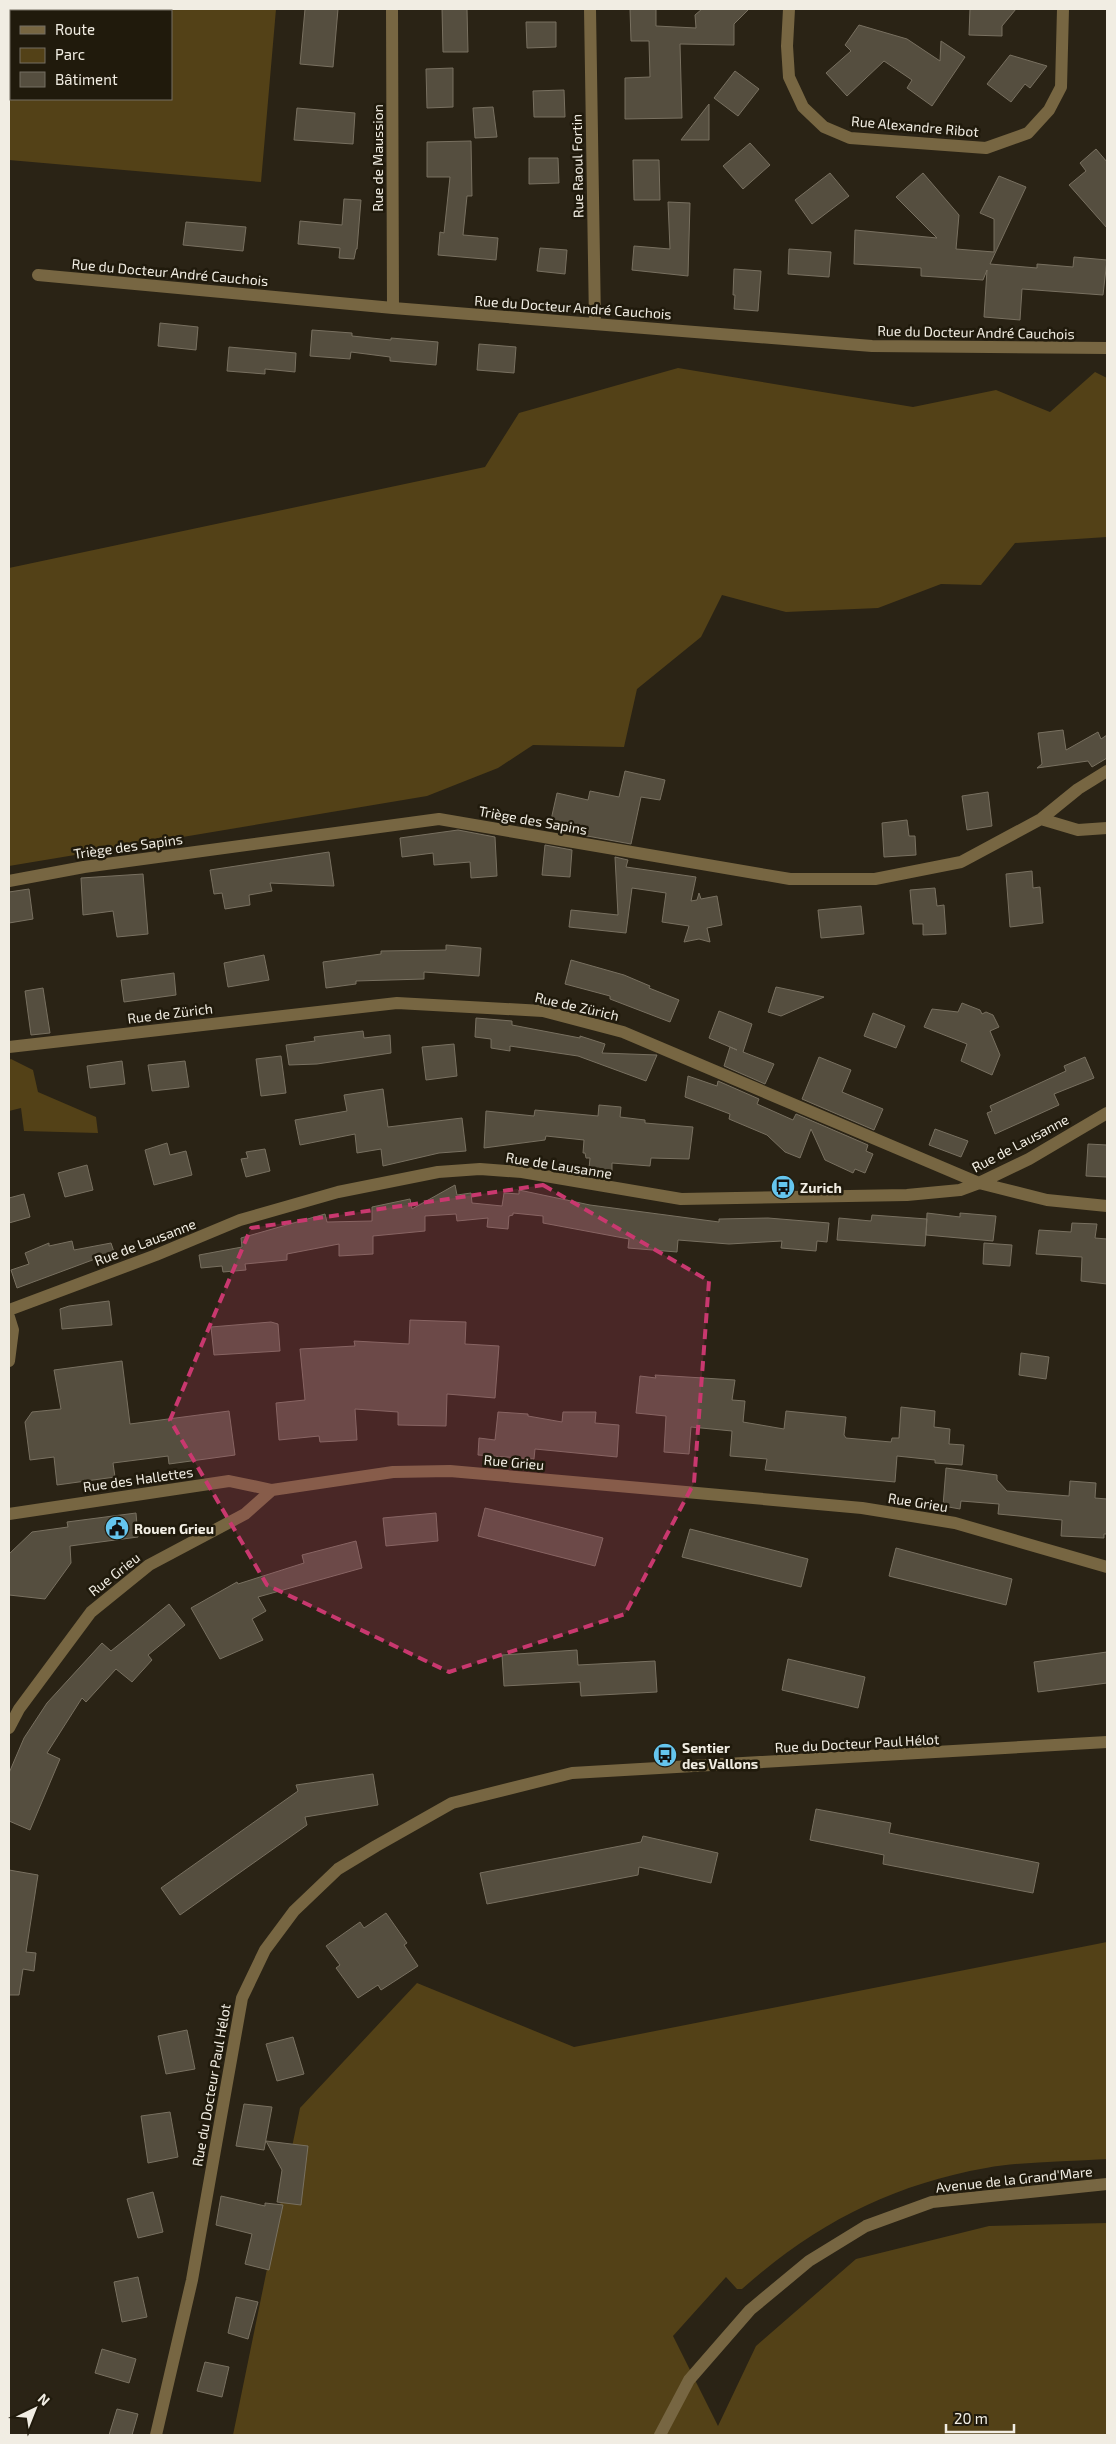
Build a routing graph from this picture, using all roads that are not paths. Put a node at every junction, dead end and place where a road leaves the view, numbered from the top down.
1 (392, 9) edge
2 (590, 9) edge
3 (789, 9) edge
4 (1063, 9) edge
5 (38, 275) dead end
6 (393, 308) junction
7 (595, 323) junction
8 (1107, 348) edge
9 (1107, 771) edge
10 (1042, 819) junction
11 (1107, 828) edge
12 (9, 881) edge
13 (9, 1047) edge
14 (1107, 1113) edge
15 (978, 1183) junction
16 (1107, 1206) edge
17 (9, 1310) edge
18 (9, 1317) edge
19 (9, 1361) edge
20 (272, 1490) junction
21 (9, 1514) edge
22 (1107, 1567) edge
23 (9, 1728) edge
24 (1107, 1742) edge
25 (1107, 2184) edge
26 (156, 2435) edge
27 (660, 2435) edge

1 - 6 street, Rue de Maussion
2 - 7 street, Rue Raoul Fortin
3 - 4 street, Rue Alexandre Ribot
5 - 6 street, Rue du Docteur André Cauchois
6 - 7 street, Rue du Docteur André Cauchois
7 - 8 street, Rue du Docteur André Cauchois
9 - 10 street, Triège des Sapins
10 - 11 street
10 - 12 street, Triège des Sapins
13 - 15 street, Rue de Zürich
14 - 15 street, Rue de Lausanne
15 - 16 street, Rue de Zürich
15 - 17 street, Rue de Lausanne
18 - 19 street
20 - 21 street, Rue des Hallettes
20 - 22 street, Rue Grieu
20 - 23 street, Rue Grieu
24 - 26 street, Rue du Docteur Paul Hélot
25 - 27 street, Avenue de la Grand'Mare

